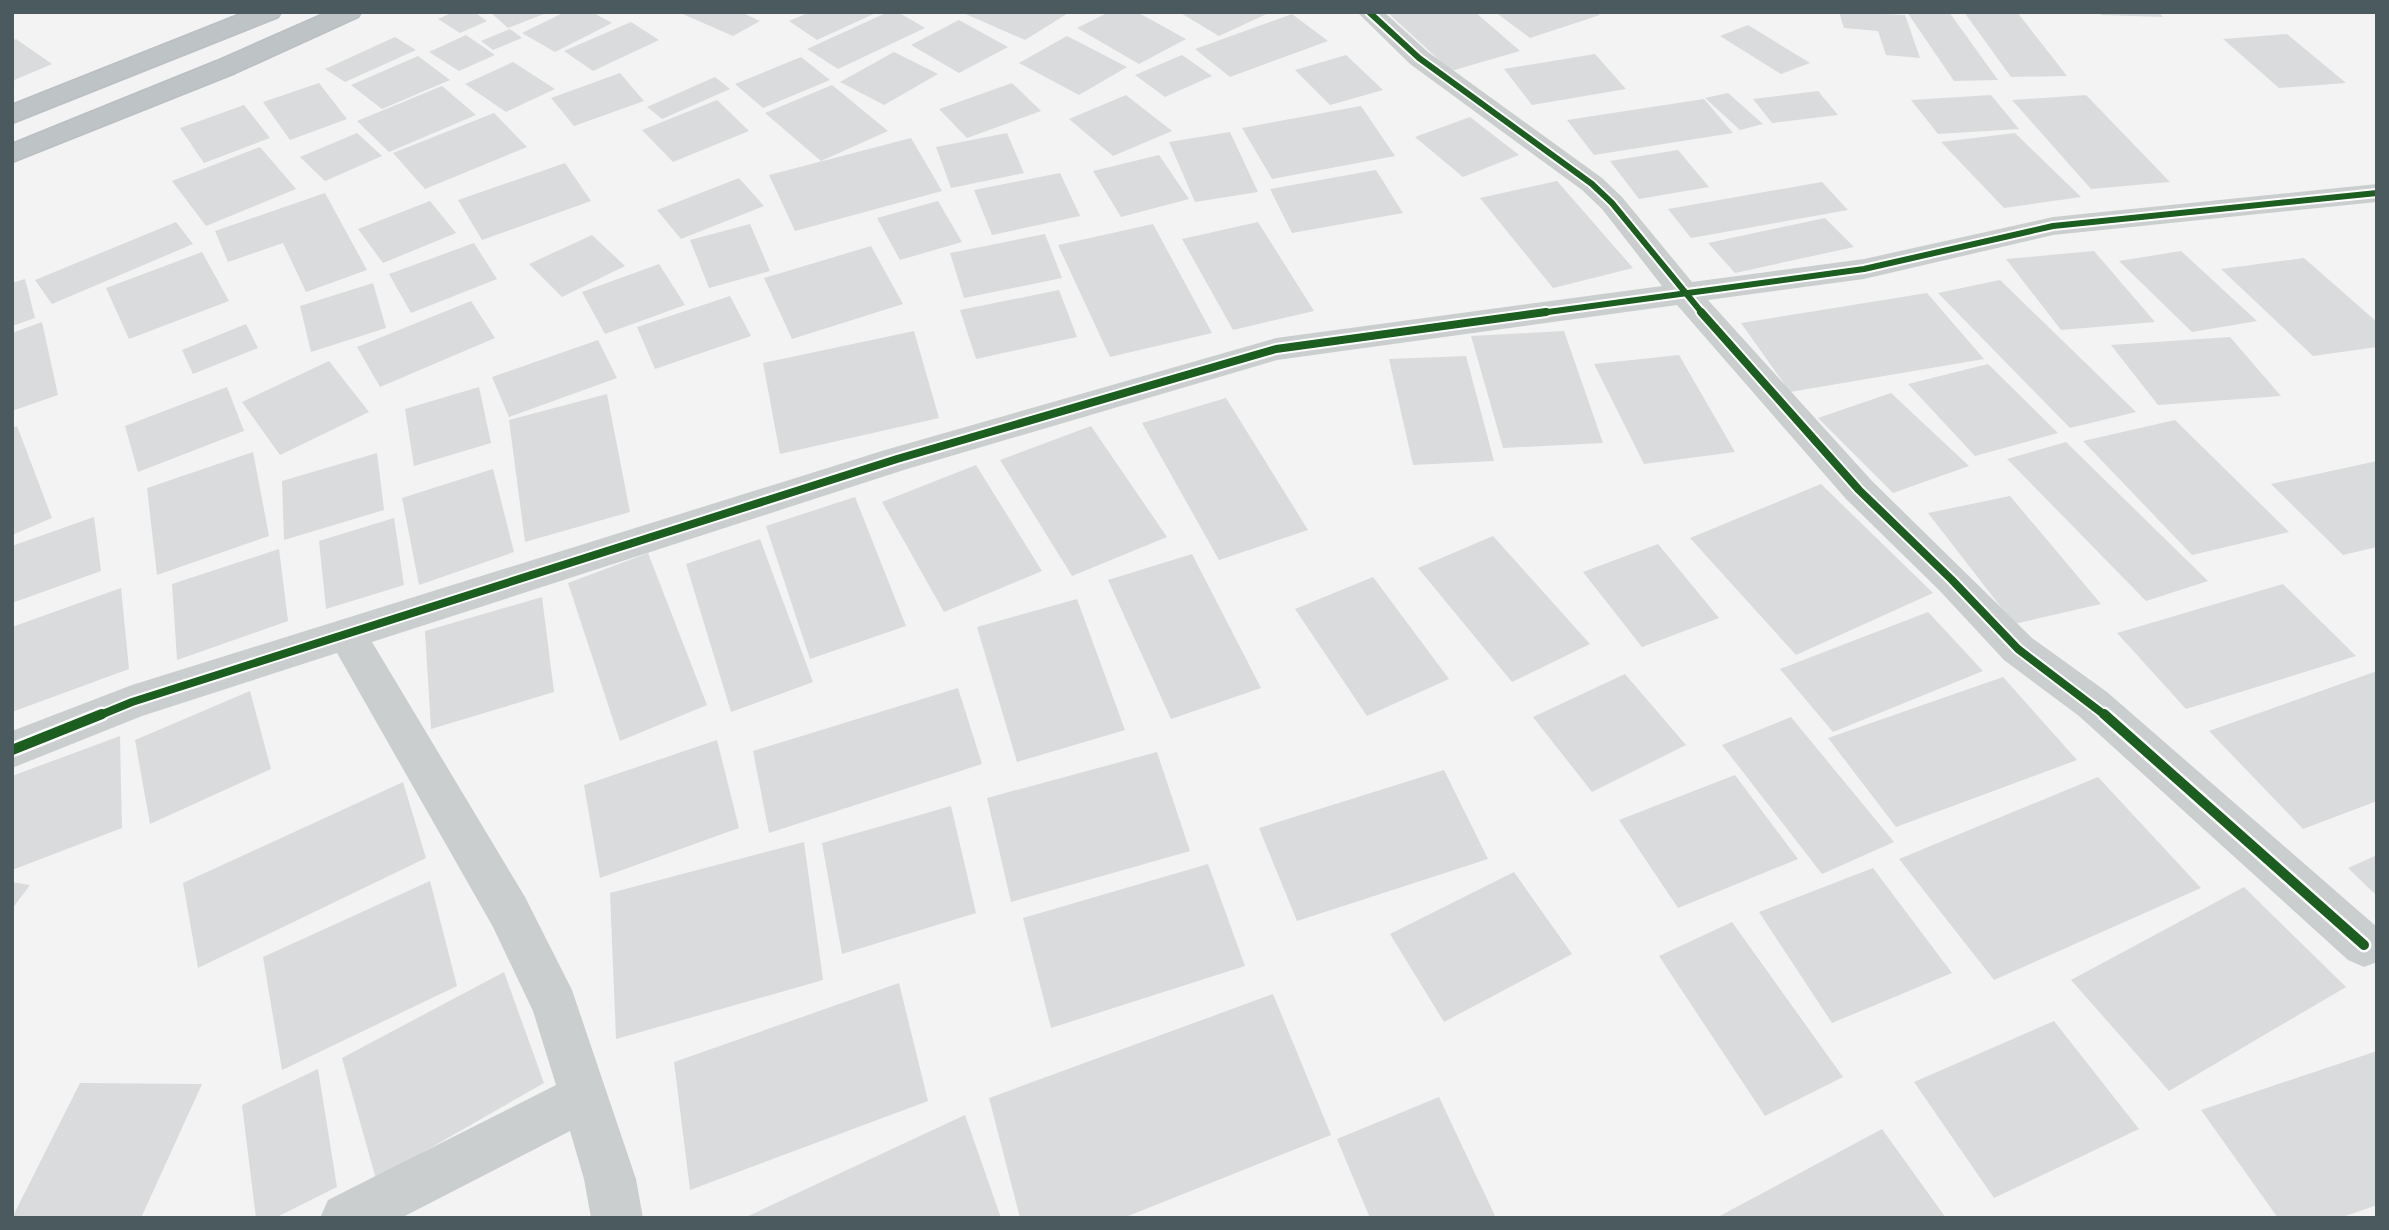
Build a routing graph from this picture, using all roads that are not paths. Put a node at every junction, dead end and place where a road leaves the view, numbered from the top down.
1 (269, 12) edge
2 (349, 12) edge
3 (1369, 12) edge
4 (12, 115) edge
5 (12, 154) edge
6 (2377, 193) edge
7 (1686, 295) junction
8 (347, 634) junction
9 (12, 750) edge
10 (2364, 944) dead end
11 (584, 1097) junction
12 (346, 1218) edge
13 (617, 1218) edge

1 - 4 highway
2 - 5 highway
3 - 7 street
6 - 7 street
7 - 8 street
7 - 10 street
8 - 9 street
8 - 11 street
11 - 12 street
11 - 13 street

